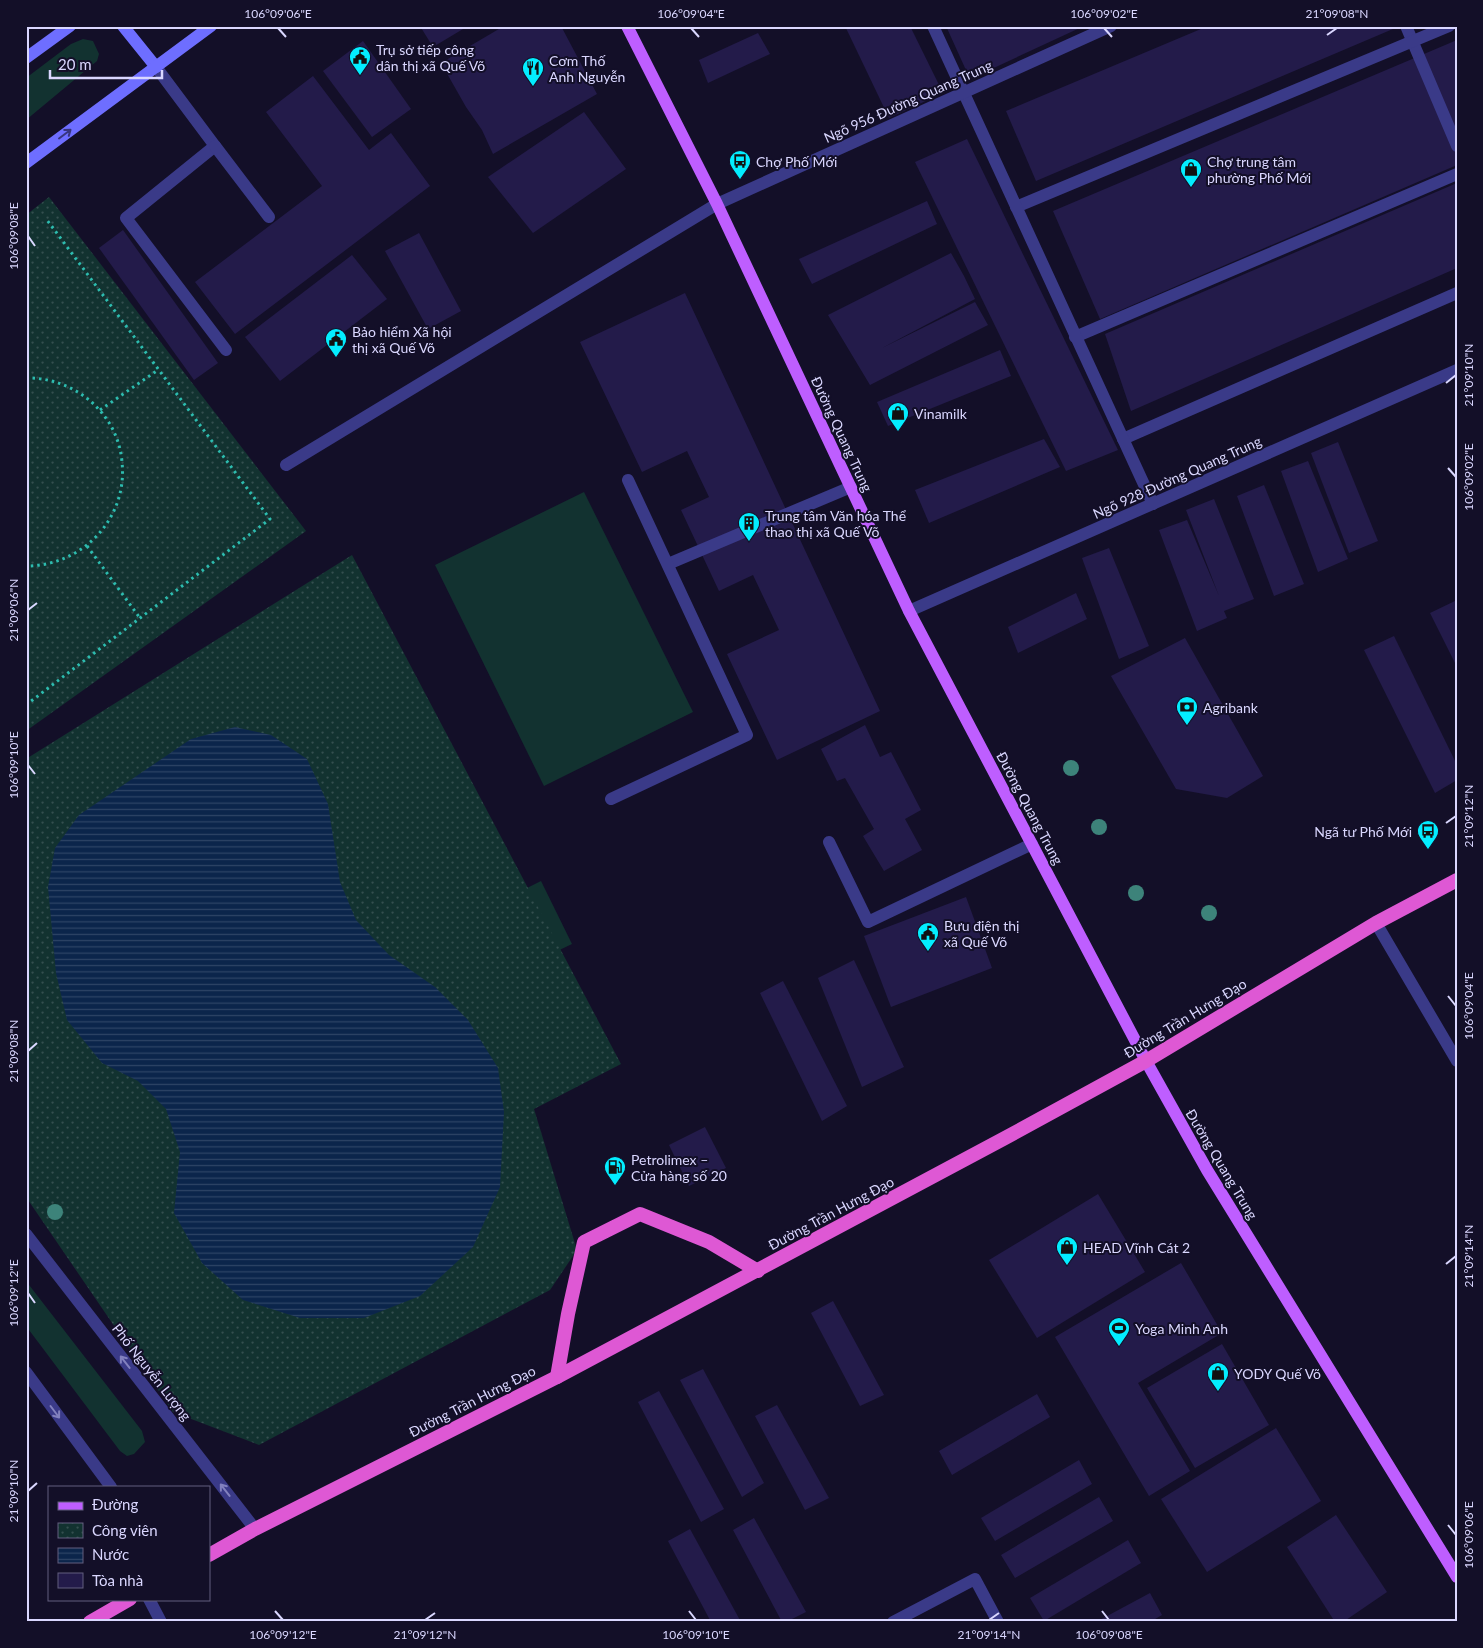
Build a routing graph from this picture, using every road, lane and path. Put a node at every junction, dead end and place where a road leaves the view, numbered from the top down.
1 (70, 26) edge
2 (123, 26) edge
3 (211, 26) edge
4 (627, 26) edge
5 (933, 26) edge
6 (1112, 26) edge
7 (1406, 26) edge
8 (1449, 26) edge
9 (1413, 41) junction
10 (26, 58) edge
11 (156, 68) junction
12 (963, 93) junction
13 (215, 146) junction
14 (1457, 146) edge
15 (26, 164) edge
16 (1457, 174) edge
17 (717, 204) junction
18 (1016, 207) junction
19 (269, 217) dead end
20 (46, 220) dead end
21 (1457, 293) edge
22 (1075, 337) junction
23 (226, 350) dead end
24 (158, 370) junction
25 (1457, 370) edge
26 (26, 378) edge
27 (100, 410) junction
28 (1123, 439) junction
29 (286, 465) dead end
30 (628, 480) dead end
31 (850, 487) junction
32 (1153, 504) junction
33 (86, 546) junction
34 (668, 564) junction
35 (26, 566) edge
36 (909, 611) junction
37 (140, 618) junction
38 (26, 705) edge
39 (611, 799) dead end
40 (830, 842) dead end
41 (1032, 844) junction
42 (1457, 880) edge
43 (1376, 924) junction
44 (1457, 1061) edge
45 (1146, 1062) junction
46 (26, 1234) edge
47 (758, 1271) junction
48 (26, 1372) edge
49 (557, 1377) junction
50 (110, 1486) edge
51 (255, 1528) junction
52 (210, 1554) edge
53 (1457, 1577) edge
54 (128, 1600) edge
55 (150, 1600) edge
56 (90, 1622) edge
57 (161, 1622) edge
58 (894, 1622) edge
59 (998, 1622) edge

1 - 10 main road
2 - 11 main road
3 - 11 main road
4 - 17 main road, Đường Quang Trung
5 - 12 street
6 - 12 street, Ngõ 956 Đường Quang Trung
7 - 9 street
8 - 9 street
9 - 14 street
9 - 18 street
11 - 13 street
15 -> 11 main road
12 - 17 street, Ngõ 956 Đường Quang Trung
12 - 18 street
13 - 19 street
13 - 23 street
16 - 22 street
17 - 29 street, Ngõ 956 Đường Quang Trung
17 - 31 main road, Đường Quang Trung
18 - 22 street
20 - 24 path
21 - 28 street
22 - 28 street
24 - 27 path
24 - 37 path
25 - 32 street, Ngõ 928 Đường Quang Trung
26 - 27 path
27 - 33 path
28 - 32 street
30 - 34 street
31 - 34 street
31 - 36 main road, Đường Quang Trung
32 - 36 street, Ngõ 928 Đường Quang Trung
33 - 35 path
33 - 37 path
34 - 39 street
36 - 41 main road, Đường Quang Trung
37 - 38 path
40 - 41 street
41 - 45 main road, Đường Quang Trung
42 - 43 highway, Đường Trần Hưng Đạo
43 - 44 street
43 - 45 highway, Đường Trần Hưng Đạo
45 - 47 highway, Đường Trần Hưng Đạo
45 - 53 main road, Đường Quang Trung
51 -> 46 street, Phố Nguyễn Lượng
47 - 49 highway, Đường Trần Hưng Đạo
47 - 49 highway
48 -> 50 street
49 - 51 highway, Đường Trần Hưng Đạo
51 - 52 highway, Đường Trần Hưng Đạo
54 - 56 highway
55 - 57 street
58 - 59 street

